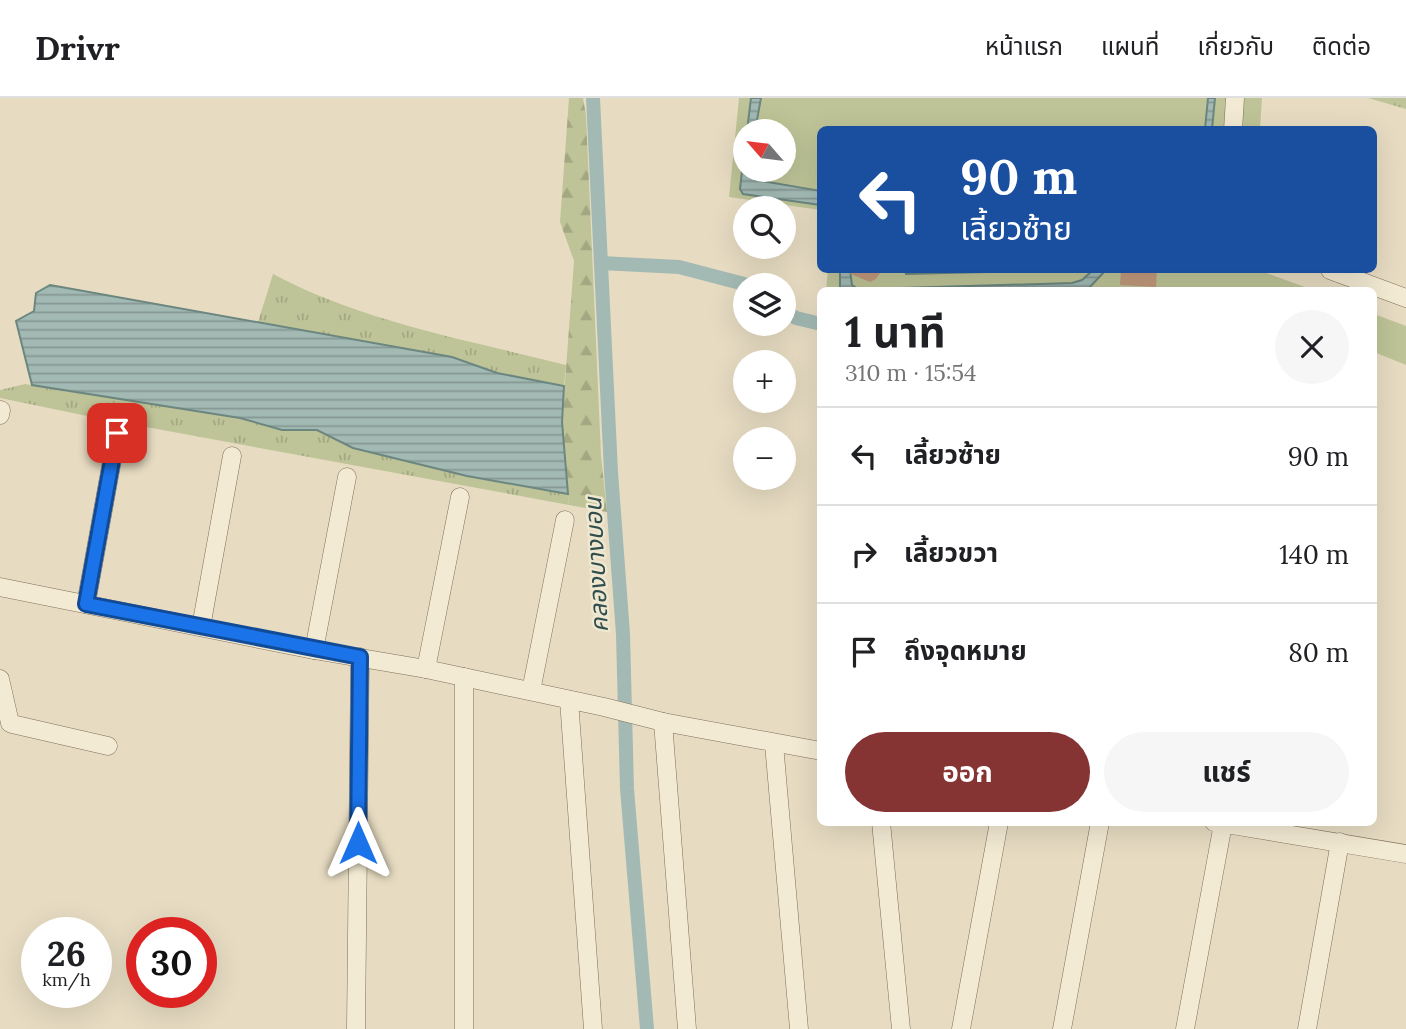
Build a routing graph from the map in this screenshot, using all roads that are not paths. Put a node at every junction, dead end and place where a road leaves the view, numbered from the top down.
1 (1235, 98) edge
2 (1233, 126) edge
3 (1338, 273) edge
4 (1376, 287) edge
5 (1377, 287) edge
6 (1406, 298) edge
7 (117, 433) dead end
8 (232, 456) dead end
9 (347, 477) dead end
10 (460, 497) dead end
11 (565, 520) dead end
12 (0, 587) edge
13 (86, 604) junction
14 (201, 627) junction
15 (314, 650) junction
16 (360, 657) junction
17 (426, 669) junction
18 (464, 677) junction
19 (0, 679) edge
20 (531, 691) junction
21 (569, 700) junction
22 (656, 720) junction
23 (774, 744) junction
24 (108, 746) dead end
25 (817, 750) edge
26 (881, 826) edge
27 (998, 826) edge
28 (1099, 826) edge
29 (1219, 826) edge
30 (1238, 826) edge
31 (1340, 842) junction
32 (1406, 855) edge
33 (355, 1029) edge
34 (464, 1029) edge
35 (593, 1029) edge
36 (687, 1029) edge
37 (799, 1029) edge
38 (901, 1029) edge
39 (961, 1029) edge
40 (1062, 1029) edge
41 (1185, 1029) edge
42 (1307, 1029) edge

1 - 2 street
3 - 4 street
5 - 6 street
7 - 13 street
8 - 14 street
9 - 15 street
10 - 17 street
11 - 20 street
12 - 13 street
13 - 14 street
14 - 15 street
15 - 16 street
16 - 17 street
16 - 33 street
17 - 18 street
18 - 20 street
18 - 34 street
19 - 24 street
20 - 21 street
21 - 22 street
21 - 35 street
22 - 23 street
22 - 36 street
23 - 25 street
23 - 37 street
26 - 38 street
27 - 39 street
28 - 40 street
29 - 41 street
30 - 31 street
31 - 32 street
31 - 42 street

